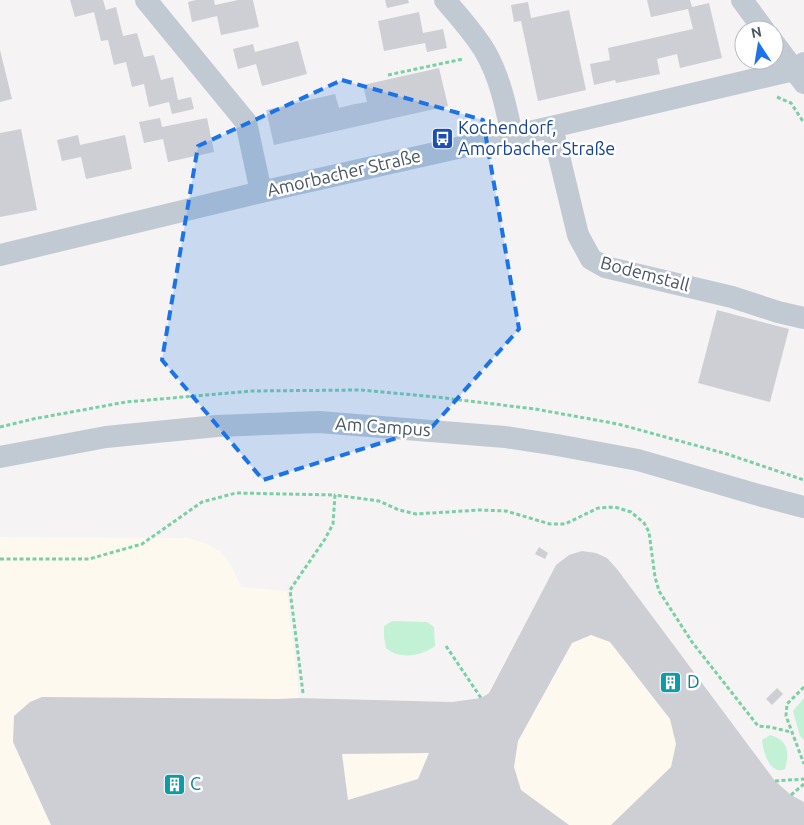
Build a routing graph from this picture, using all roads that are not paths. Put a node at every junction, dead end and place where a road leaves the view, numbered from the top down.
1 (146, 0) edge
2 (445, 0) edge
3 (742, 0) edge
4 (757, 20) edge
5 (784, 54) edge
6 (801, 72) edge
7 (552, 127) junction
8 (512, 135) junction
9 (261, 192) junction
10 (0, 255) edge
11 (804, 318) edge
12 (0, 457) edge
13 (762, 496) junction
14 (804, 507) edge
15 (804, 513) edge

1 - 9 street
2 - 8 street
3 - 4 street
5 - 6 street
6 - 7 street, Amorbacher Straße
7 - 8 street, Amorbacher Straße
7 - 11 street, Bodemstall
8 - 9 street, Amorbacher Straße
9 - 10 street, Amorbacher Straße
12 - 13 street, Am Campus
13 - 14 street, Am Campus
13 - 15 street, Am Campus

